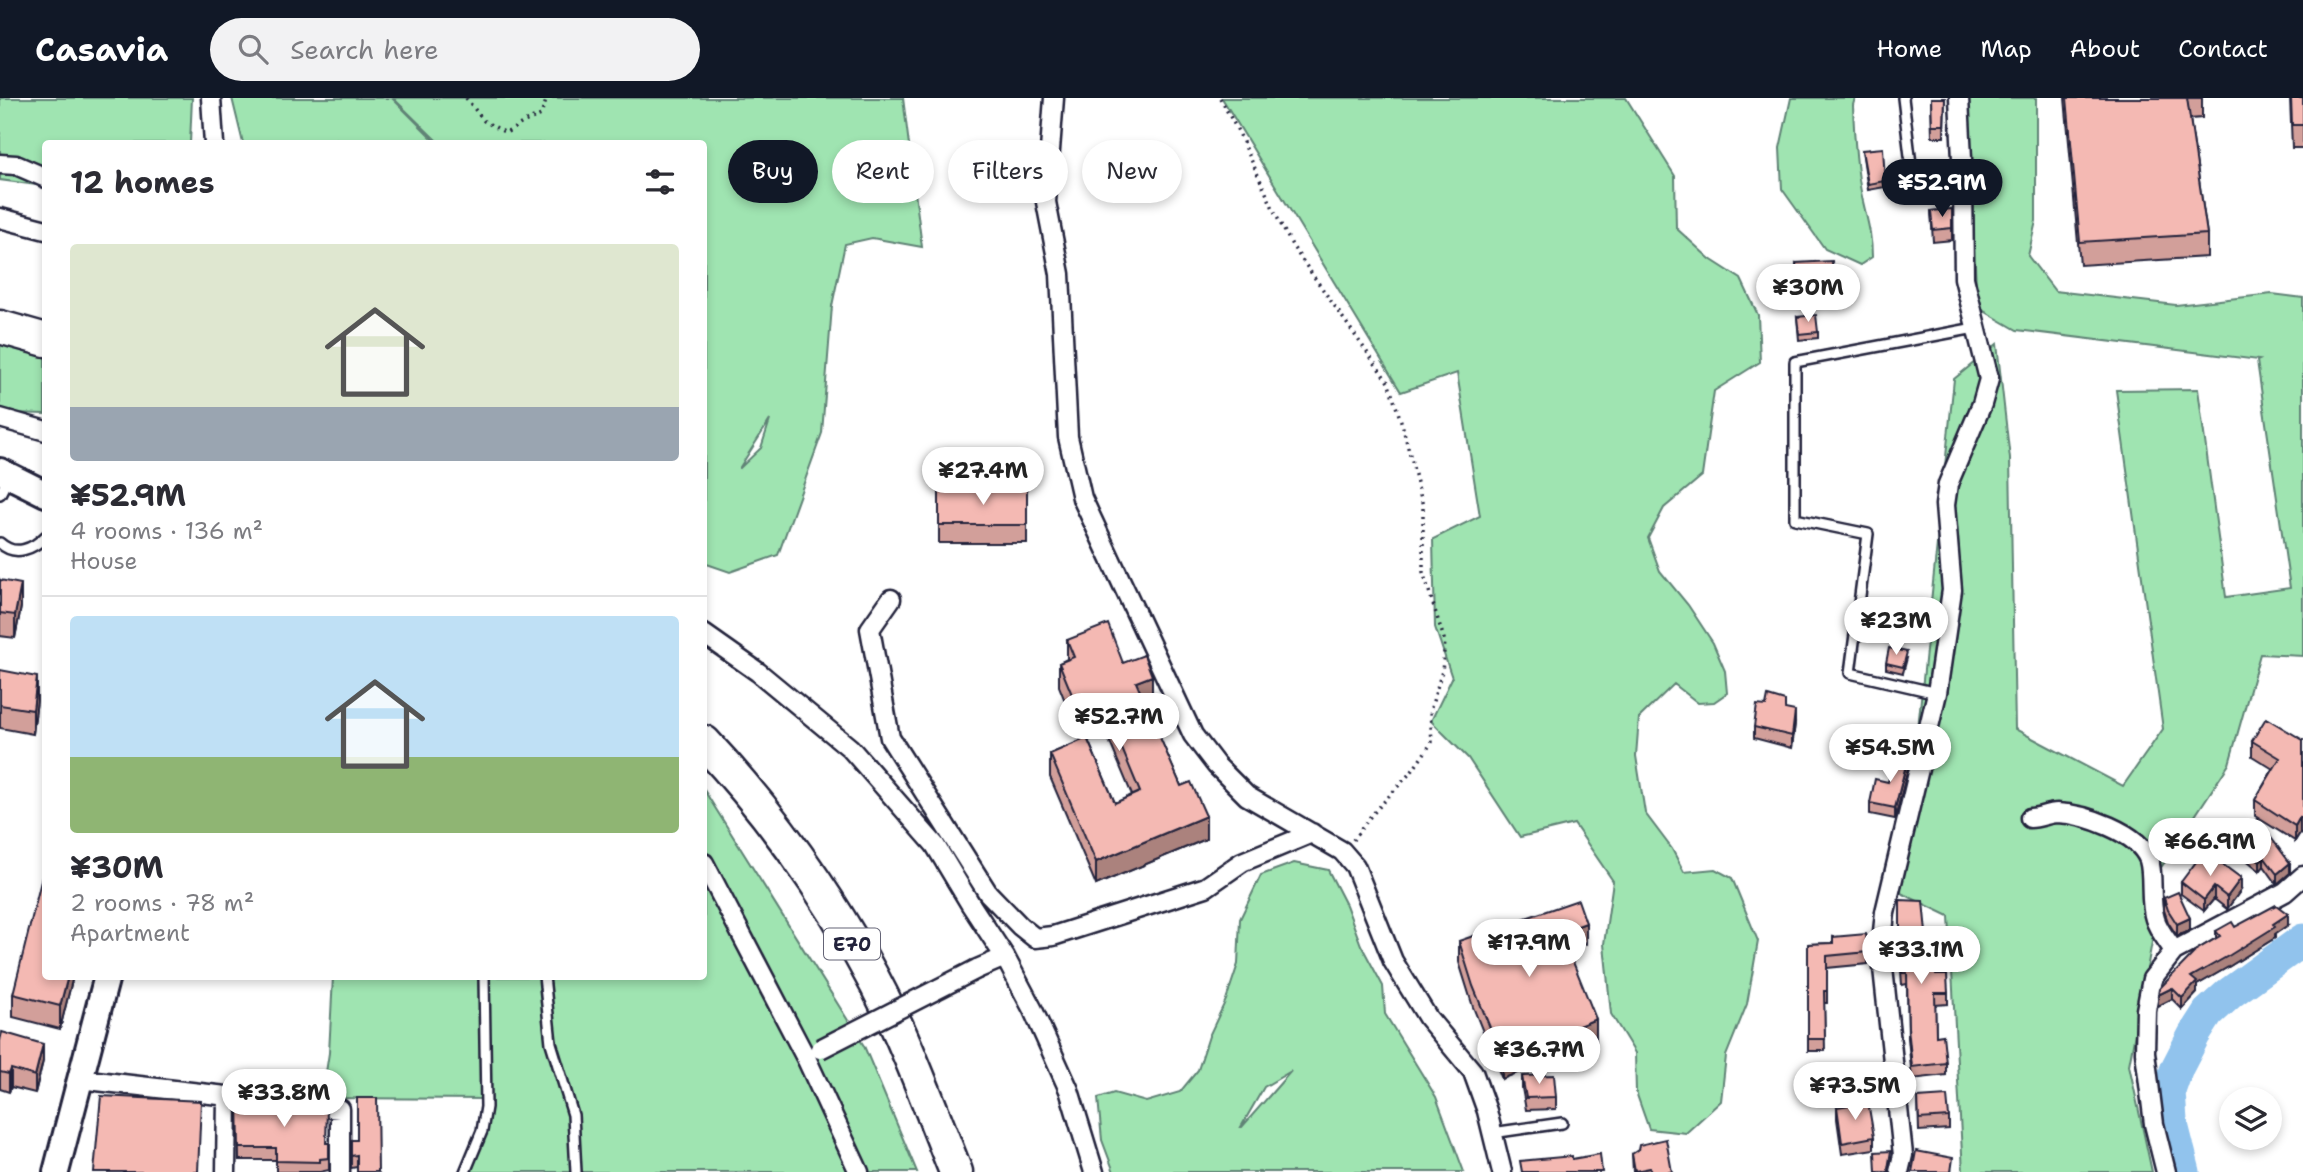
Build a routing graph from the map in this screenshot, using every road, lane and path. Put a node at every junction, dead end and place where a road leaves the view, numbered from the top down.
1 (211, 98) edge
2 (466, 98) edge
3 (547, 98) edge
4 (1054, 98) edge
5 (1220, 98) edge
6 (1903, 98) edge
7 (1959, 98) edge
8 (214, 140) edge
9 (0, 164) edge
10 (42, 176) edge
11 (1963, 186) junction
12 (0, 218) edge
13 (42, 229) edge
14 (0, 317) edge
15 (0, 327) edge
16 (1975, 328) junction
17 (42, 329) edge
18 (42, 339) edge
19 (0, 418) edge
20 (42, 430) edge
21 (3, 480) edge
22 (42, 493) edge
23 (42, 540) edge
24 (0, 543) edge
25 (891, 599) dead end
26 (707, 636) edge
27 (1937, 693) junction
28 (707, 746) edge
29 (707, 762) edge
30 (2030, 818) dead end
31 (1312, 833) junction
32 (1342, 851) junction
33 (707, 868) edge
34 (2303, 876) edge
35 (988, 893) junction
36 (971, 905) junction
37 (2174, 951) junction
38 (1005, 957) junction
39 (106, 980) edge
40 (484, 980) edge
41 (544, 980) edge
42 (901, 1037) junction
43 (813, 1054) junction
44 (79, 1079) junction
45 (227, 1096) junction
46 (1562, 1123) dead end
47 (1492, 1133) junction
48 (56, 1172) edge
49 (226, 1172) edge
50 (340, 1172) edge
51 (465, 1172) edge
52 (576, 1172) edge
53 (859, 1172) edge
54 (941, 1172) edge
55 (956, 1172) edge
56 (973, 1172) edge
57 (1094, 1172) edge
58 (1502, 1172) edge
59 (1899, 1172) edge
60 (2166, 1172) edge

1 - 8 street
2 - 3 path
4 - 31 street
5 - 32 path
6 - 11 lane
7 - 11 street
9 - 10 street
11 - 16 street
12 - 13 street
14 - 17 highway
15 - 18 highway
16 - 27 street
16 - 27 lane
19 - 20 street
21 - 22 street
23 - 24 lane
25 - 35 street
26 - 36 street
27 - 59 street
28 - 42 highway, E70
29 - 54 highway, E70
30 - 37 street
31 - 32 street
31 - 35 street
32 - 47 street
33 - 43 street
34 - 37 street
35 - 36 street
36 - 38 street
37 - 60 street
38 - 43 street, bridge
38 - 57 street
39 - 44 street
40 - 51 lane
41 - 52 lane
42 - 55 highway, E70
42 - 56 highway
43 - 53 street
44 - 45 street
44 - 48 street
45 - 49 street
45 - 50 street
46 - 47 lane
47 - 58 street

